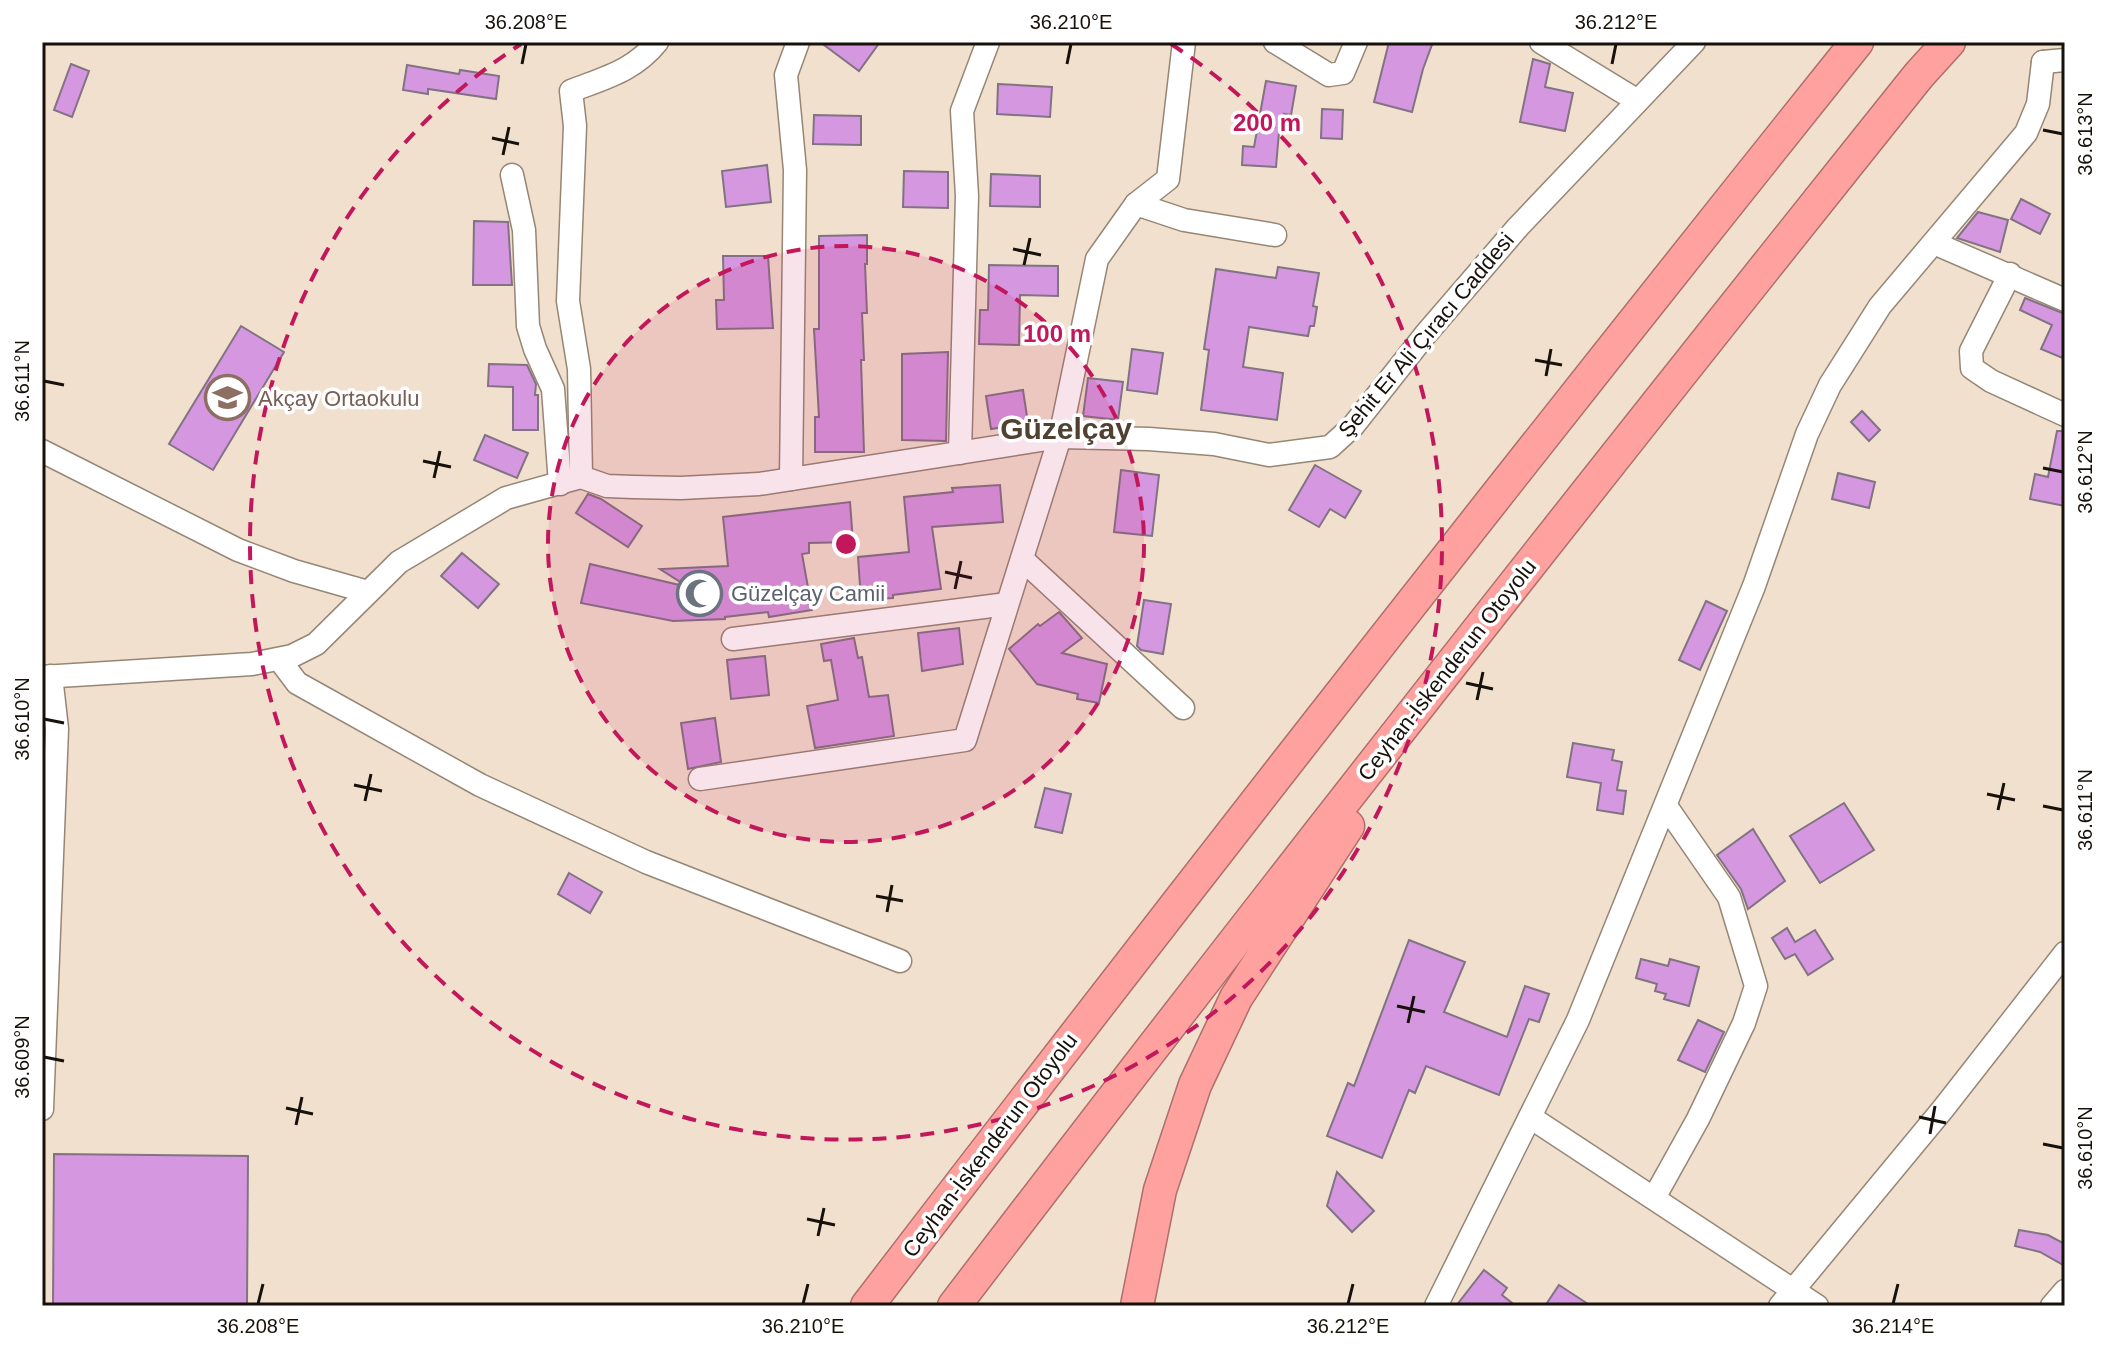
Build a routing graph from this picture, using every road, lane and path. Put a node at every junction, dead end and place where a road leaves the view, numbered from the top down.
1 (657, 42) edge
2 (798, 42) edge
3 (988, 42) edge
4 (1184, 42) edge
5 (1275, 42) edge
6 (1356, 42) edge
7 (1541, 42) edge
8 (1694, 42) edge
9 (1857, 42) edge
10 (1949, 42) edge
11 (2032, 42) edge
12 (2054, 61) edge
13 (1636, 100) junction
14 (512, 175) dead end
15 (1136, 204) junction
16 (1275, 235) dead end
17 (1934, 243) junction
18 (2010, 274) junction
19 (2065, 300) edge
20 (2065, 415) edge
21 (1060, 437) junction
22 (42, 451) edge
23 (960, 453) junction
24 (791, 479) junction
25 (570, 480) junction
26 (1022, 559) junction
27 (368, 592) junction
28 (1505, 596) junction
29 (1007, 604) junction
30 (733, 639) dead end
31 (279, 659) junction
32 (47, 677) edge
33 (1183, 708) dead end
34 (700, 779) dead end
35 (1666, 806) junction
36 (2065, 953) edge
37 (900, 961) dead end
38 (1123, 970) junction
39 (42, 1109) edge
40 (1530, 1117) junction
41 (1654, 1198) junction
42 (2065, 1291) edge
43 (1787, 1298) edge
44 (846, 1306) edge
45 (867, 1306) edge
46 (954, 1306) edge
47 (1137, 1306) edge
48 (1436, 1306) edge
49 (1817, 1306) edge
50 (2052, 1306) edge

1 - 25 street
2 - 24 street
3 - 23 street
4 - 15 street
5 - 6 street
7 - 13 street
8 - 13 street, Şehit Er Ali Çıracı Caddesi
9 - 38 highway, Ceyhan-İskenderun Otoyolu
10 - 28 highway, Ceyhan-İskenderun Otoyolu
11 - 12 street
12 - 17 street
13 - 21 street, Şehit Er Ali Çıracı Caddesi
14 - 25 street
15 - 16 street
15 - 21 street
17 - 18 street
17 - 35 street
18 - 19 street
18 - 20 street
21 - 23 street, Şehit Er Ali Çıracı Caddesi
21 - 26 street
22 - 27 street
23 - 24 street, Şehit Er Ali Çıracı Caddesi
24 - 25 street, Şehit Er Ali Çıracı Caddesi
25 - 27 street, Şehit Er Ali Çıracı Caddesi
26 - 29 street
26 - 33 street
27 - 31 street, Şehit Er Ali Çıracı Caddesi
28 - 46 highway, Ceyhan-İskenderun Otoyolu
28 - 47 highway
29 - 30 street
29 - 34 street
31 - 32 street, Şehit Er Ali Çıracı Caddesi
31 - 37 street
32 - 39 street
35 - 40 street
35 - 41 street
36 - 43 street
38 - 44 highway
38 - 45 highway, Ceyhan-İskenderun Otoyolu
40 - 41 street
40 - 48 street
41 - 43 street
42 - 50 street
43 - 49 street

